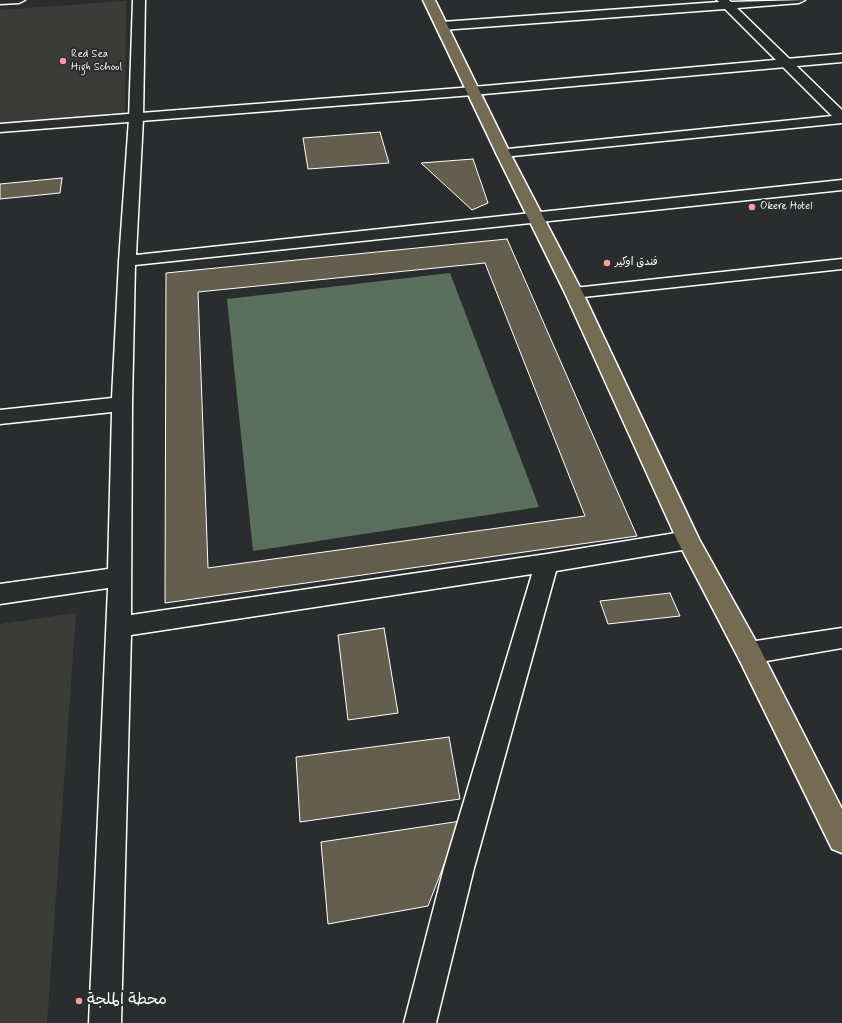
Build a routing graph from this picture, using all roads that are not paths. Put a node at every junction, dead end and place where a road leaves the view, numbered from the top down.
1 (19, 0) edge
2 (139, 0) edge
3 (429, 0) edge
4 (799, 0) edge
5 (0, 1) edge
6 (725, 2) edge
7 (442, 26) junction
8 (842, 58) edge
9 (784, 62) junction
10 (473, 91) junction
11 (136, 119) junction
12 (842, 119) edge
13 (0, 128) edge
14 (503, 153) junction
15 (842, 184) edge
16 (536, 217) junction
17 (127, 261) junction
18 (842, 264) edge
19 (574, 293) junction
20 (122, 404) junction
21 (0, 417) edge
22 (688, 540) junction
23 (547, 563) junction
24 (120, 577) junction
25 (0, 594) edge
26 (120, 627) junction
27 (842, 638) edge
28 (749, 653) junction
29 (842, 840) edge
30 (105, 1023) edge
31 (420, 1023) edge

1 - 5 street
2 - 11 street
3 - 7 highway
4 - 6 street
6 - 7 street
6 - 9 street
7 - 10 highway
8 - 9 street
9 - 10 street
9 - 12 street
10 - 11 street
10 - 14 highway
11 - 13 street
11 - 17 street
12 - 14 street
14 - 16 highway
15 - 16 street
16 - 17 street
16 - 19 highway
17 - 20 street
18 - 19 street
19 - 22 highway
20 - 21 street
20 - 24 street
22 - 23 street
22 - 28 highway
23 - 26 street
23 - 31 street
24 - 25 street
24 - 26 street
26 - 30 street
27 - 28 street
28 - 29 highway

